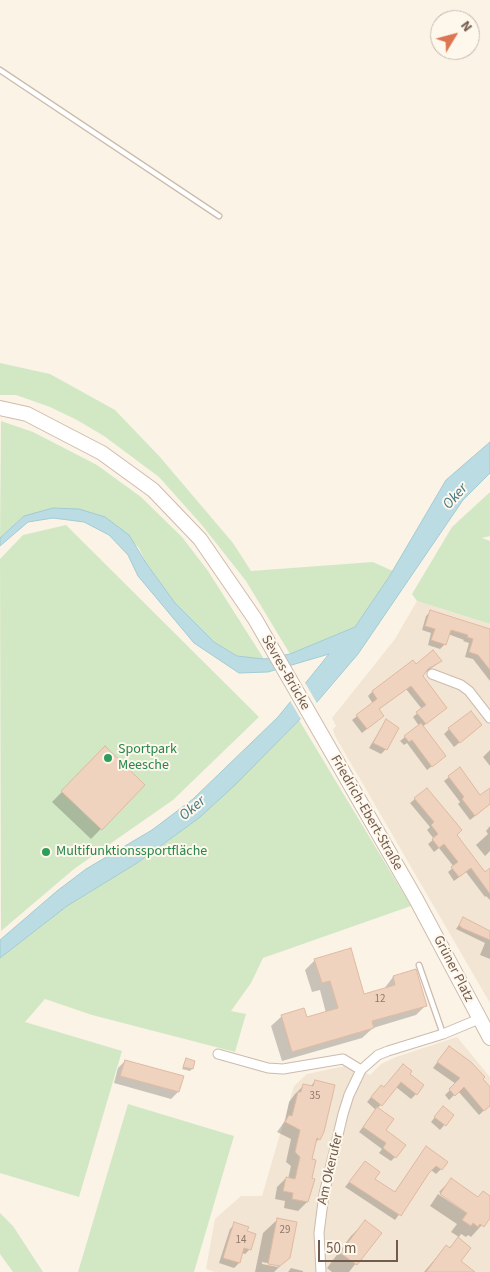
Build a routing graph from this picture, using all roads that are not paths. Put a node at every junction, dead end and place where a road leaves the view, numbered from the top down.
1 (0, 70) edge
2 (219, 216) dead end
3 (0, 408) edge
4 (432, 674) dead end
5 (490, 718) edge
6 (316, 726) joint
7 (416, 899) joint
8 (419, 965) dead end
9 (479, 1019) junction
10 (443, 1034) junction
11 (490, 1038) edge
12 (218, 1054) dead end
13 (361, 1070) junction
14 (321, 1272) edge

1 - 2 lane
3 - 6 main road, Sèvres-Brücke
4 - 5 street
6 - 7 main road, Friedrich-Ebert-Straße
7 - 9 main road, Grüner Platz
8 - 10 lane
9 - 10 street, Am Okerufer
9 - 11 main road, Grüner Platz
10 - 13 street, Am Okerufer
12 - 13 street
13 - 14 street, Am Okerufer

